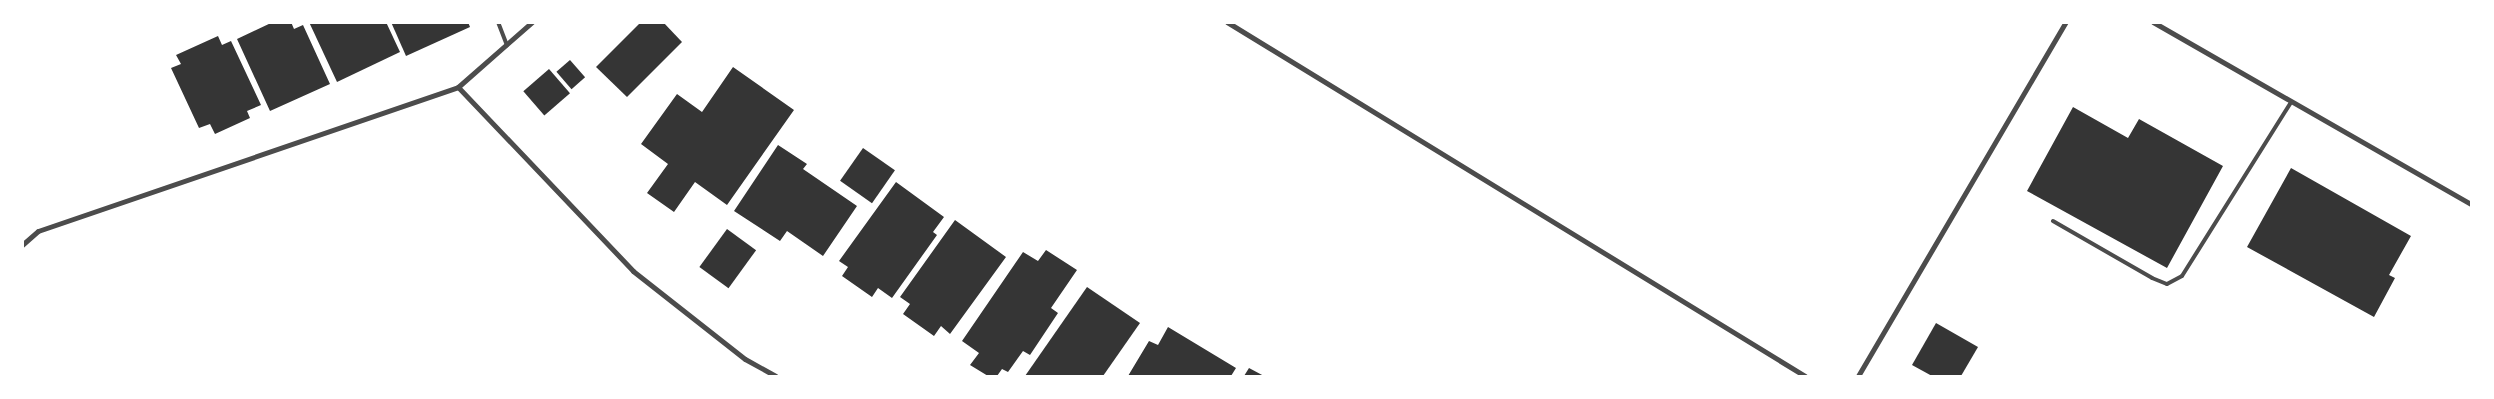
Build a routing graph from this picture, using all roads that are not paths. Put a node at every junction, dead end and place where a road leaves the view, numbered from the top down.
1 (498, 22) edge
2 (532, 22) edge
3 (1228, 22) edge
4 (2066, 22) edge
5 (2153, 22) edge
6 (507, 45) junction
7 (458, 87) junction
8 (2292, 102) junction
9 (2472, 205) edge
10 (2053, 221) dead end
11 (22, 245) edge
12 (776, 376) edge
13 (1805, 376) edge
14 (1858, 376) edge

1 - 6 lane
2 - 6 street
3 - 13 street
4 - 14 street
5 - 8 street
6 - 7 street
7 - 11 street
7 - 12 street
8 - 9 street
8 - 10 lane

